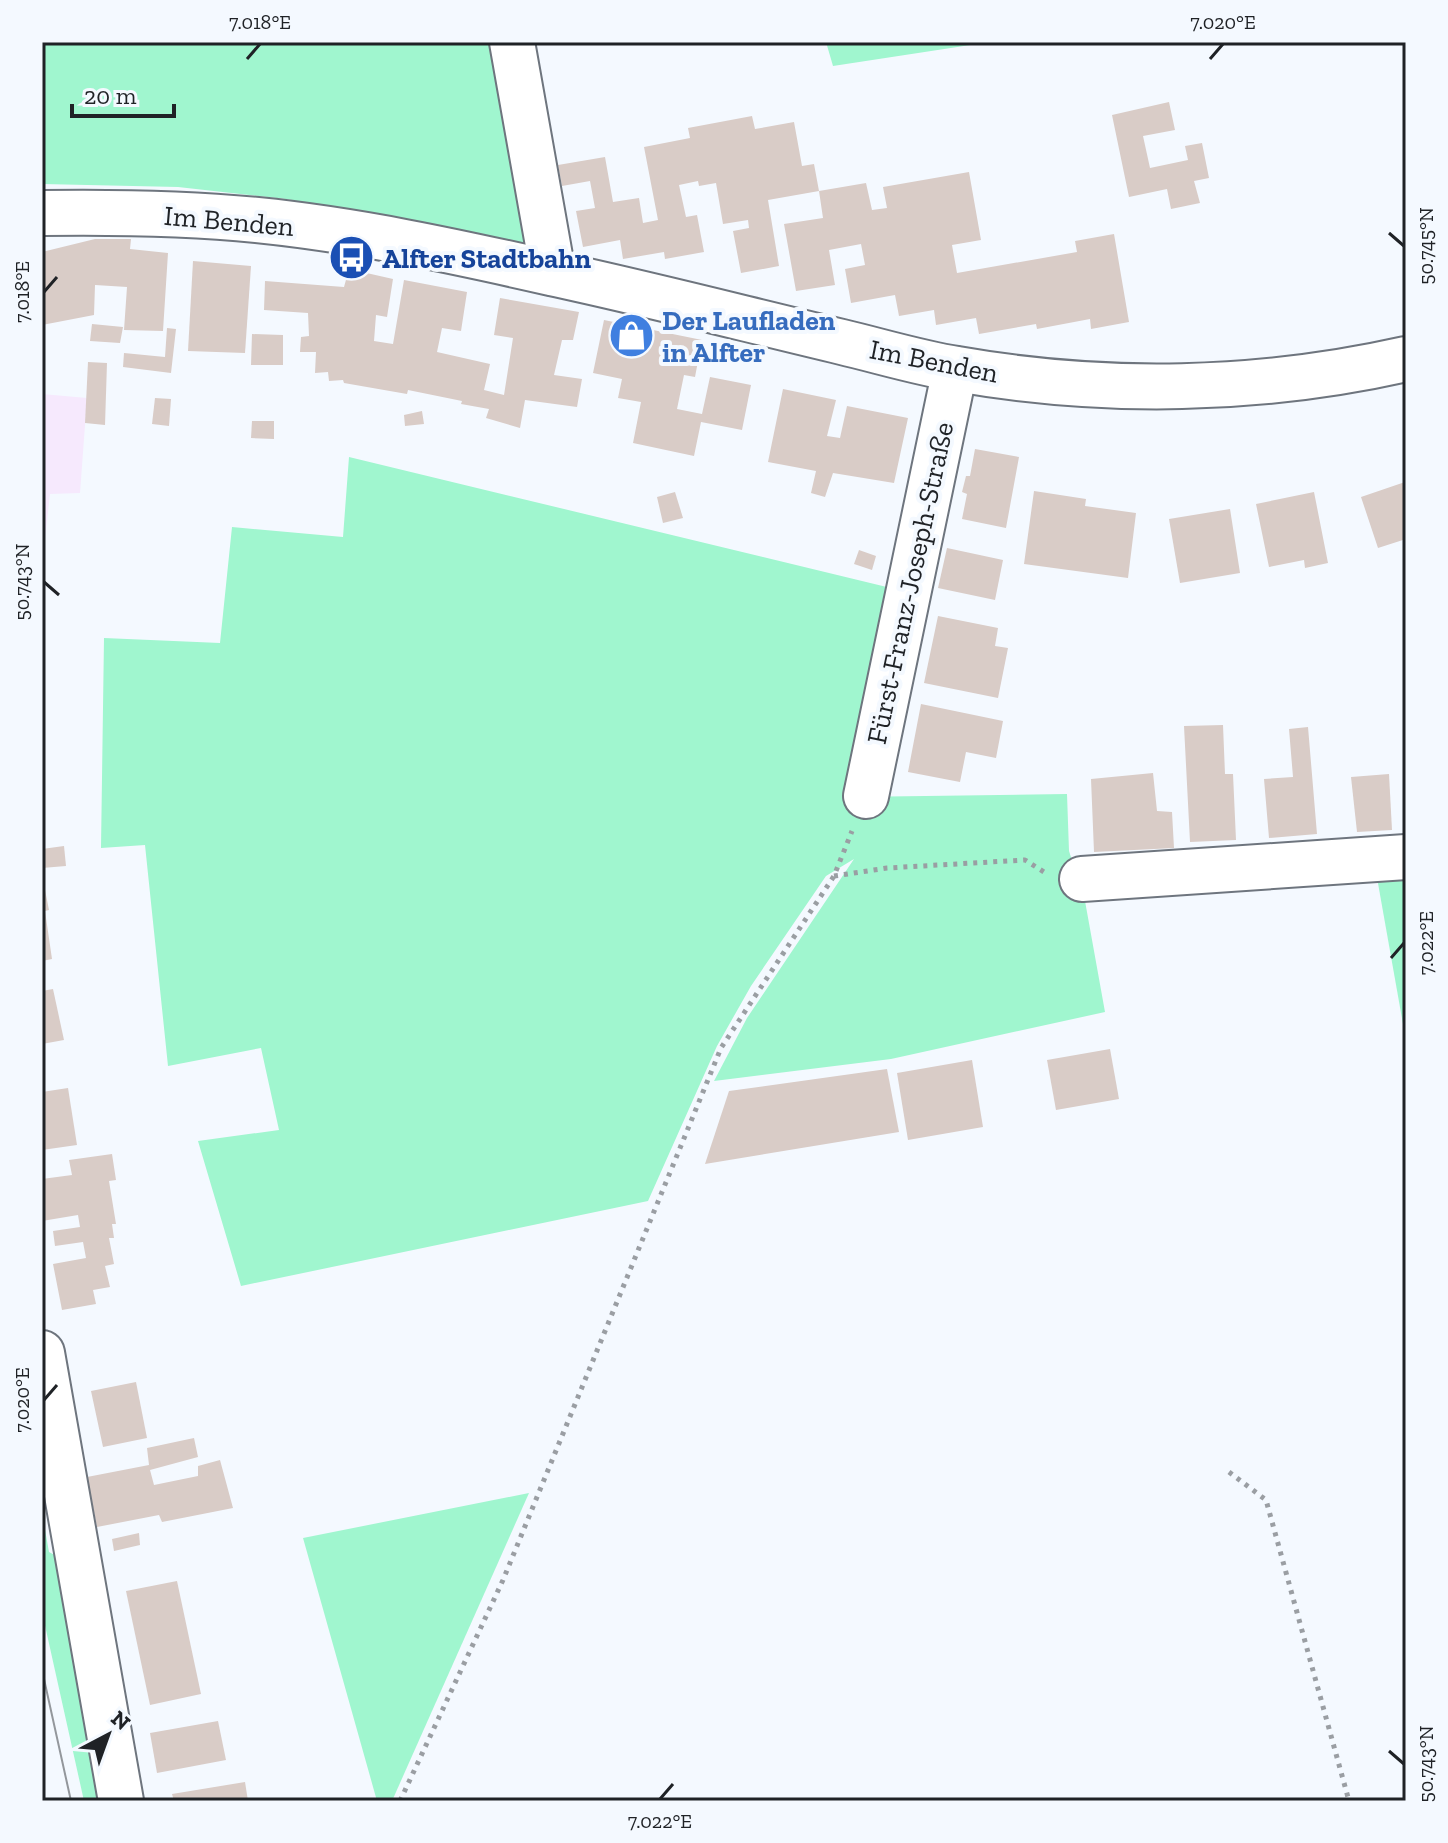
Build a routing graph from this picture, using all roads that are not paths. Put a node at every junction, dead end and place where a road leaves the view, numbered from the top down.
1 (512, 42) edge
2 (42, 213) edge
3 (553, 273) junction
4 (1406, 359) edge
5 (955, 369) junction
6 (866, 796) road end
7 (1406, 857) edge
8 (1082, 879) road end
9 (42, 1353) edge
10 (121, 1801) edge

1 - 3 street
2 - 3 street, Im Benden
3 - 5 street, Im Benden
4 - 5 street, Im Benden
5 - 6 street, Fürst-Franz-Joseph-Straße
7 - 8 street
9 - 10 street

